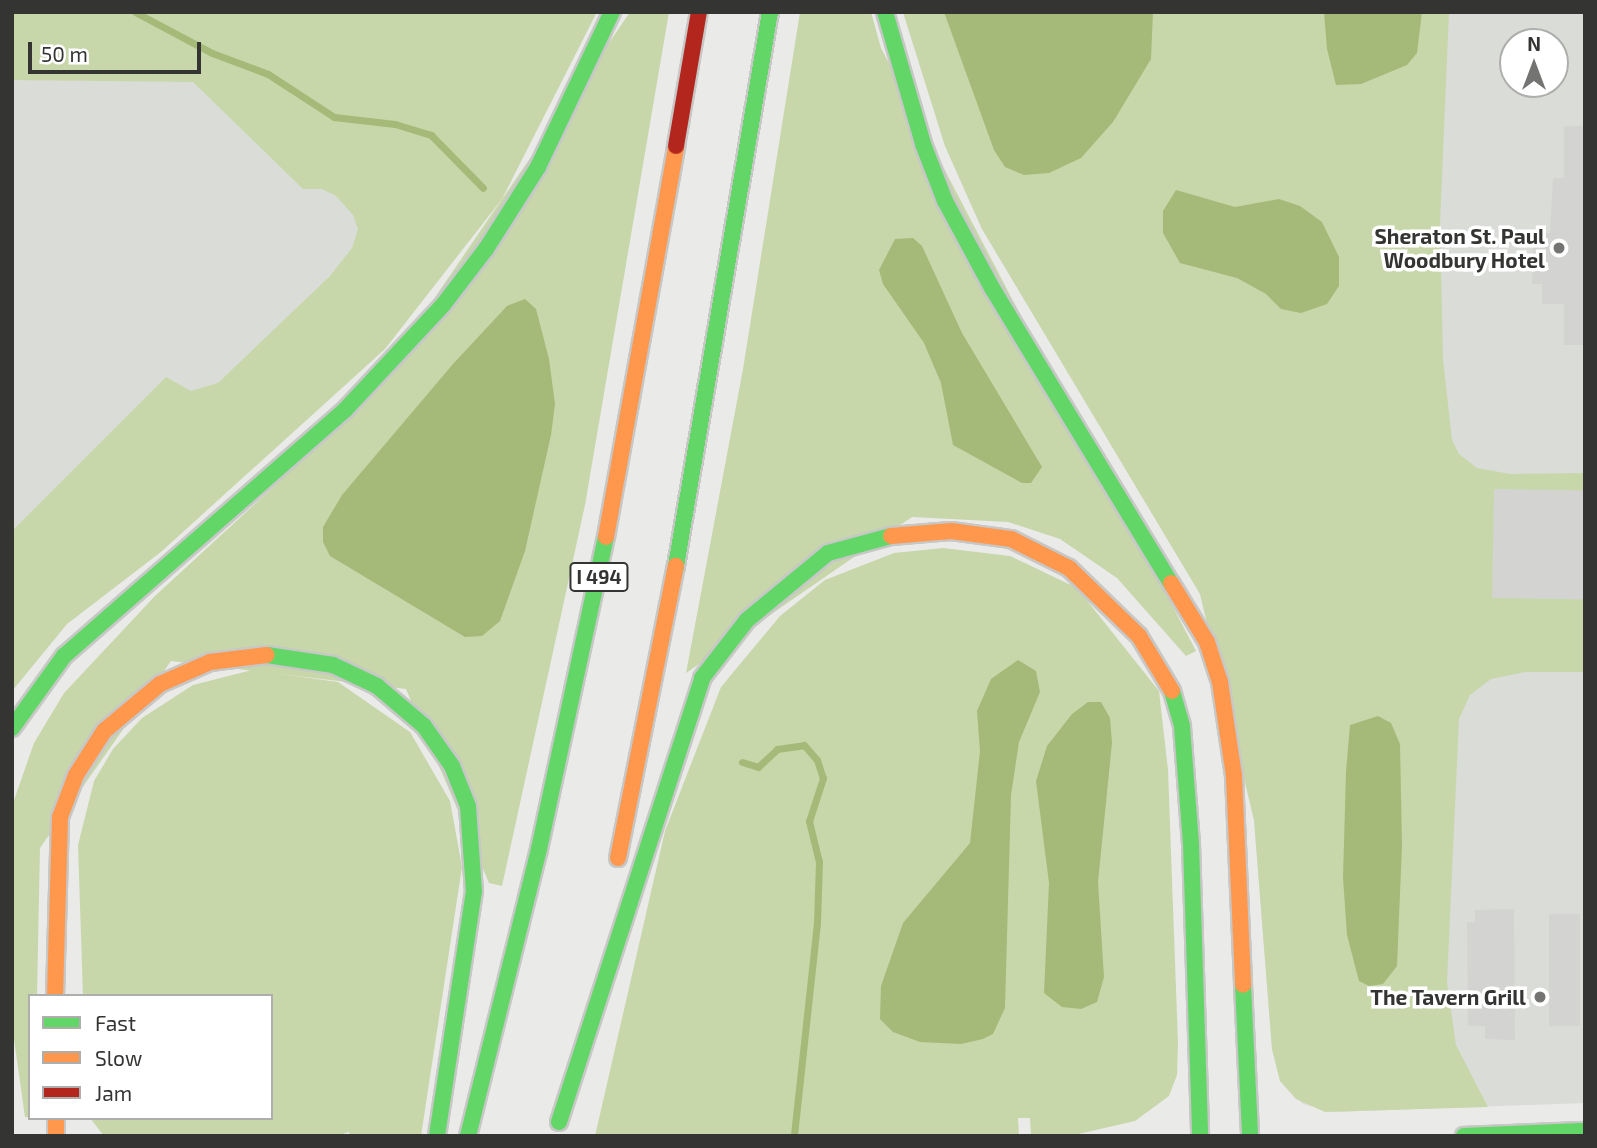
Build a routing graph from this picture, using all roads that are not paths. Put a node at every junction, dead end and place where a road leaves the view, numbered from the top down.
1 (612, 12) edge
2 (699, 12) edge
3 (770, 12) edge
4 (885, 12) edge
5 (12, 728) edge
6 (615, 875) dead end
7 (604, 927) dead end
8 (55, 994) edge
9 (558, 1129) edge
10 (1585, 1131) edge
11 (437, 1136) edge
12 (468, 1136) edge
13 (1200, 1136) edge
14 (1250, 1136) edge
15 (1464, 1136) edge

1 - 5 main road
2 - 12 main road, I 494
3 - 6 main road
4 - 14 main road
7 - 9 main road
8 - 11 main road
9 - 13 main road
10 - 15 main road

